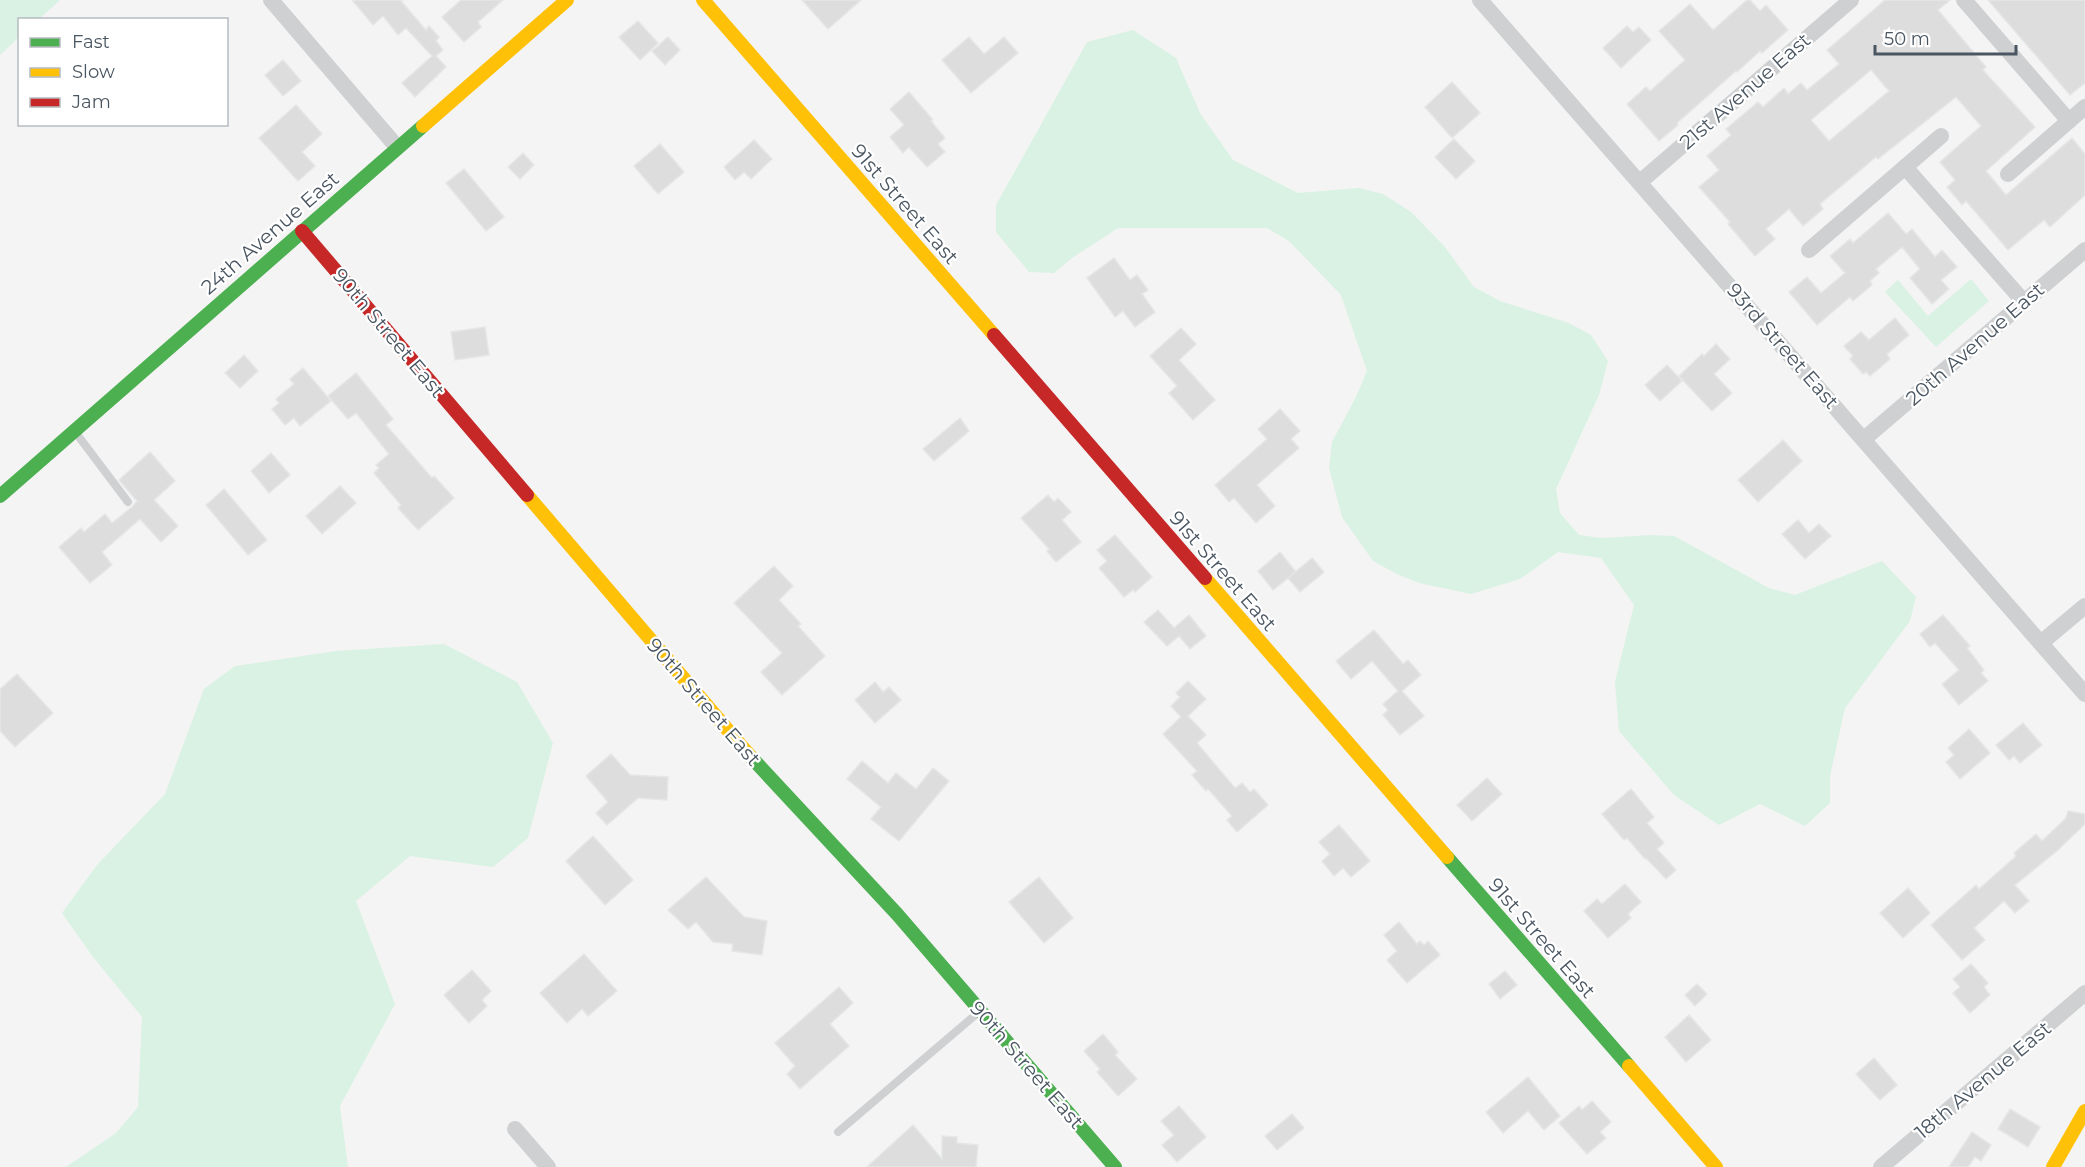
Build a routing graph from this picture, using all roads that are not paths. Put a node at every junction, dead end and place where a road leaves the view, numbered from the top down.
1 (271, 0) edge
2 (567, 0) edge
3 (703, 0) edge
4 (1480, 0) edge
5 (1851, 0) edge
6 (1964, 0) edge
7 (2085, 106) edge
8 (2069, 121) junction
9 (1941, 136) dead end
10 (397, 147) junction
11 (1905, 166) junction
12 (2008, 174) dead end
13 (1640, 182) junction
14 (302, 231) junction
15 (1809, 250) dead end
16 (2085, 250) edge
17 (2024, 302) junction
18 (75, 432) junction
19 (1864, 439) junction
20 (0, 496) edge
21 (128, 502) dead end
22 (2085, 606) edge
23 (2042, 642) junction
24 (2085, 694) edge
25 (2085, 993) edge
26 (980, 1010) junction
27 (2085, 1111) edge
28 (515, 1129) dead end
29 (838, 1132) dead end
30 (548, 1167) edge
31 (1114, 1167) edge
32 (1716, 1167) edge
33 (1881, 1167) edge
34 (2053, 1167) edge

1 - 10 street
2 - 10 street, 24th Avenue East
3 - 32 street, 91st Street East
4 - 13 street, 93rd Street East
5 - 13 street, 21st Avenue East
6 - 8 street
7 - 8 street
8 - 12 street
9 - 11 street
10 - 14 street, 24th Avenue East
11 - 15 street
11 - 17 street
13 - 19 street, 93rd Street East
14 - 18 street, 24th Avenue East
14 - 26 street, 90th Street East
16 - 17 street, 20th Avenue East
17 - 19 street, 20th Avenue East
18 - 20 street, 24th Avenue East
18 - 21 lane
19 - 23 street, 93rd Street East
22 - 23 street
23 - 24 street, 93rd Street East
25 - 33 street, 18th Avenue East
26 - 29 lane
26 - 31 street, 90th Street East
27 - 34 street
28 - 30 street

